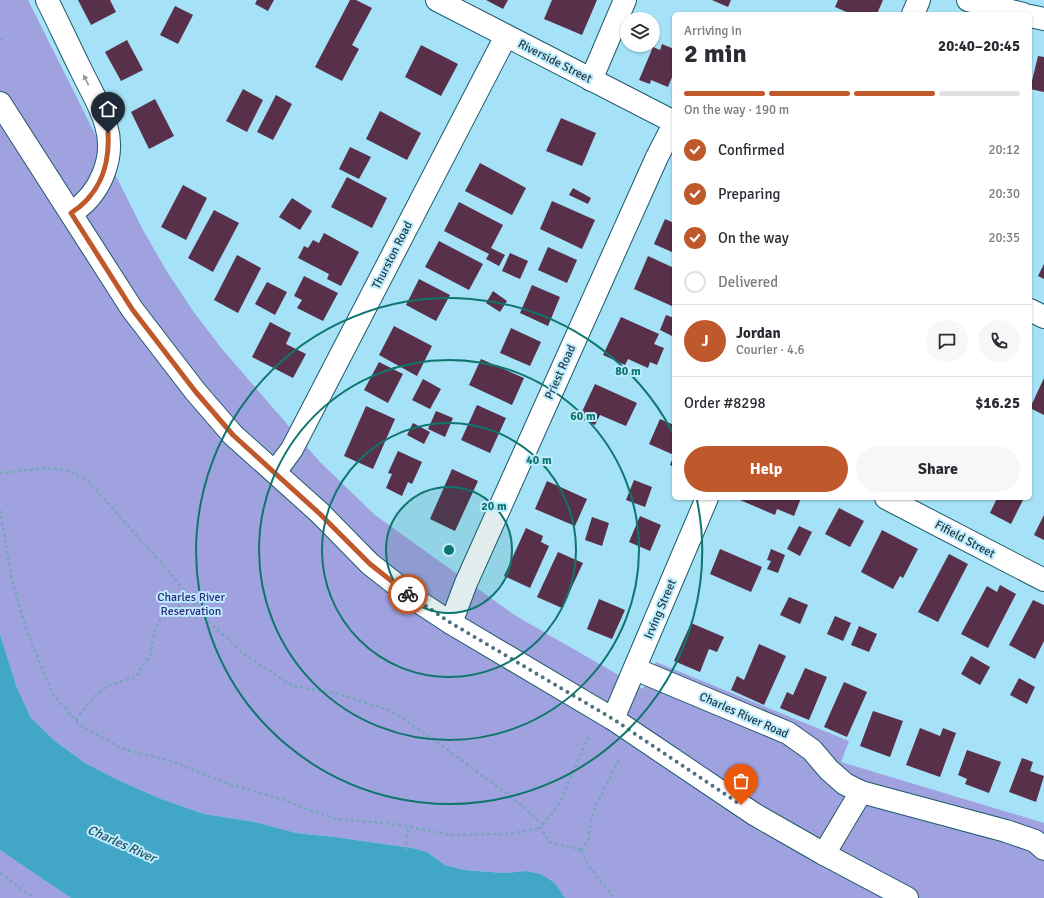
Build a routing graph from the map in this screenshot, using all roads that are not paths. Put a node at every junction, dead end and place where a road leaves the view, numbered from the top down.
1 (47, 0) edge
2 (437, 0) edge
3 (625, 0) edge
4 (919, 0) edge
5 (968, 0) edge
6 (914, 12) edge
7 (1015, 12) edge
8 (1032, 16) edge
9 (1044, 19) edge
10 (506, 36) junction
11 (591, 80) junction
12 (0, 103) edge
13 (672, 122) edge
14 (672, 127) edge
15 (71, 213) junction
16 (1032, 311) edge
17 (1044, 317) edge
18 (275, 472) junction
19 (706, 500) edge
20 (890, 500) edge
21 (1044, 580) edge
22 (451, 623) junction
23 (635, 669) junction
24 (613, 719) junction
25 (861, 792) junction
26 (1044, 849) edge
27 (824, 854) junction
28 (907, 898) edge

15 -> 1 street
2 - 10 street, Riverside Street
3 - 11 street
4 - 6 street
5 - 7 street
8 - 9 street
10 - 11 street, Riverside Street
10 - 18 street, Thurston Road
11 - 13 street, Riverside Street
12 - 15 street
14 - 22 street, Priest Road
15 - 18 street
16 - 17 street
18 - 22 street
19 - 23 street, Irving Street
20 - 21 street, Fifield Street
22 - 24 street
23 - 24 street, Irving Street
23 - 25 street, Charles River Road
24 - 27 street
25 - 26 street, Charles River Road
25 - 27 street
27 - 28 street

